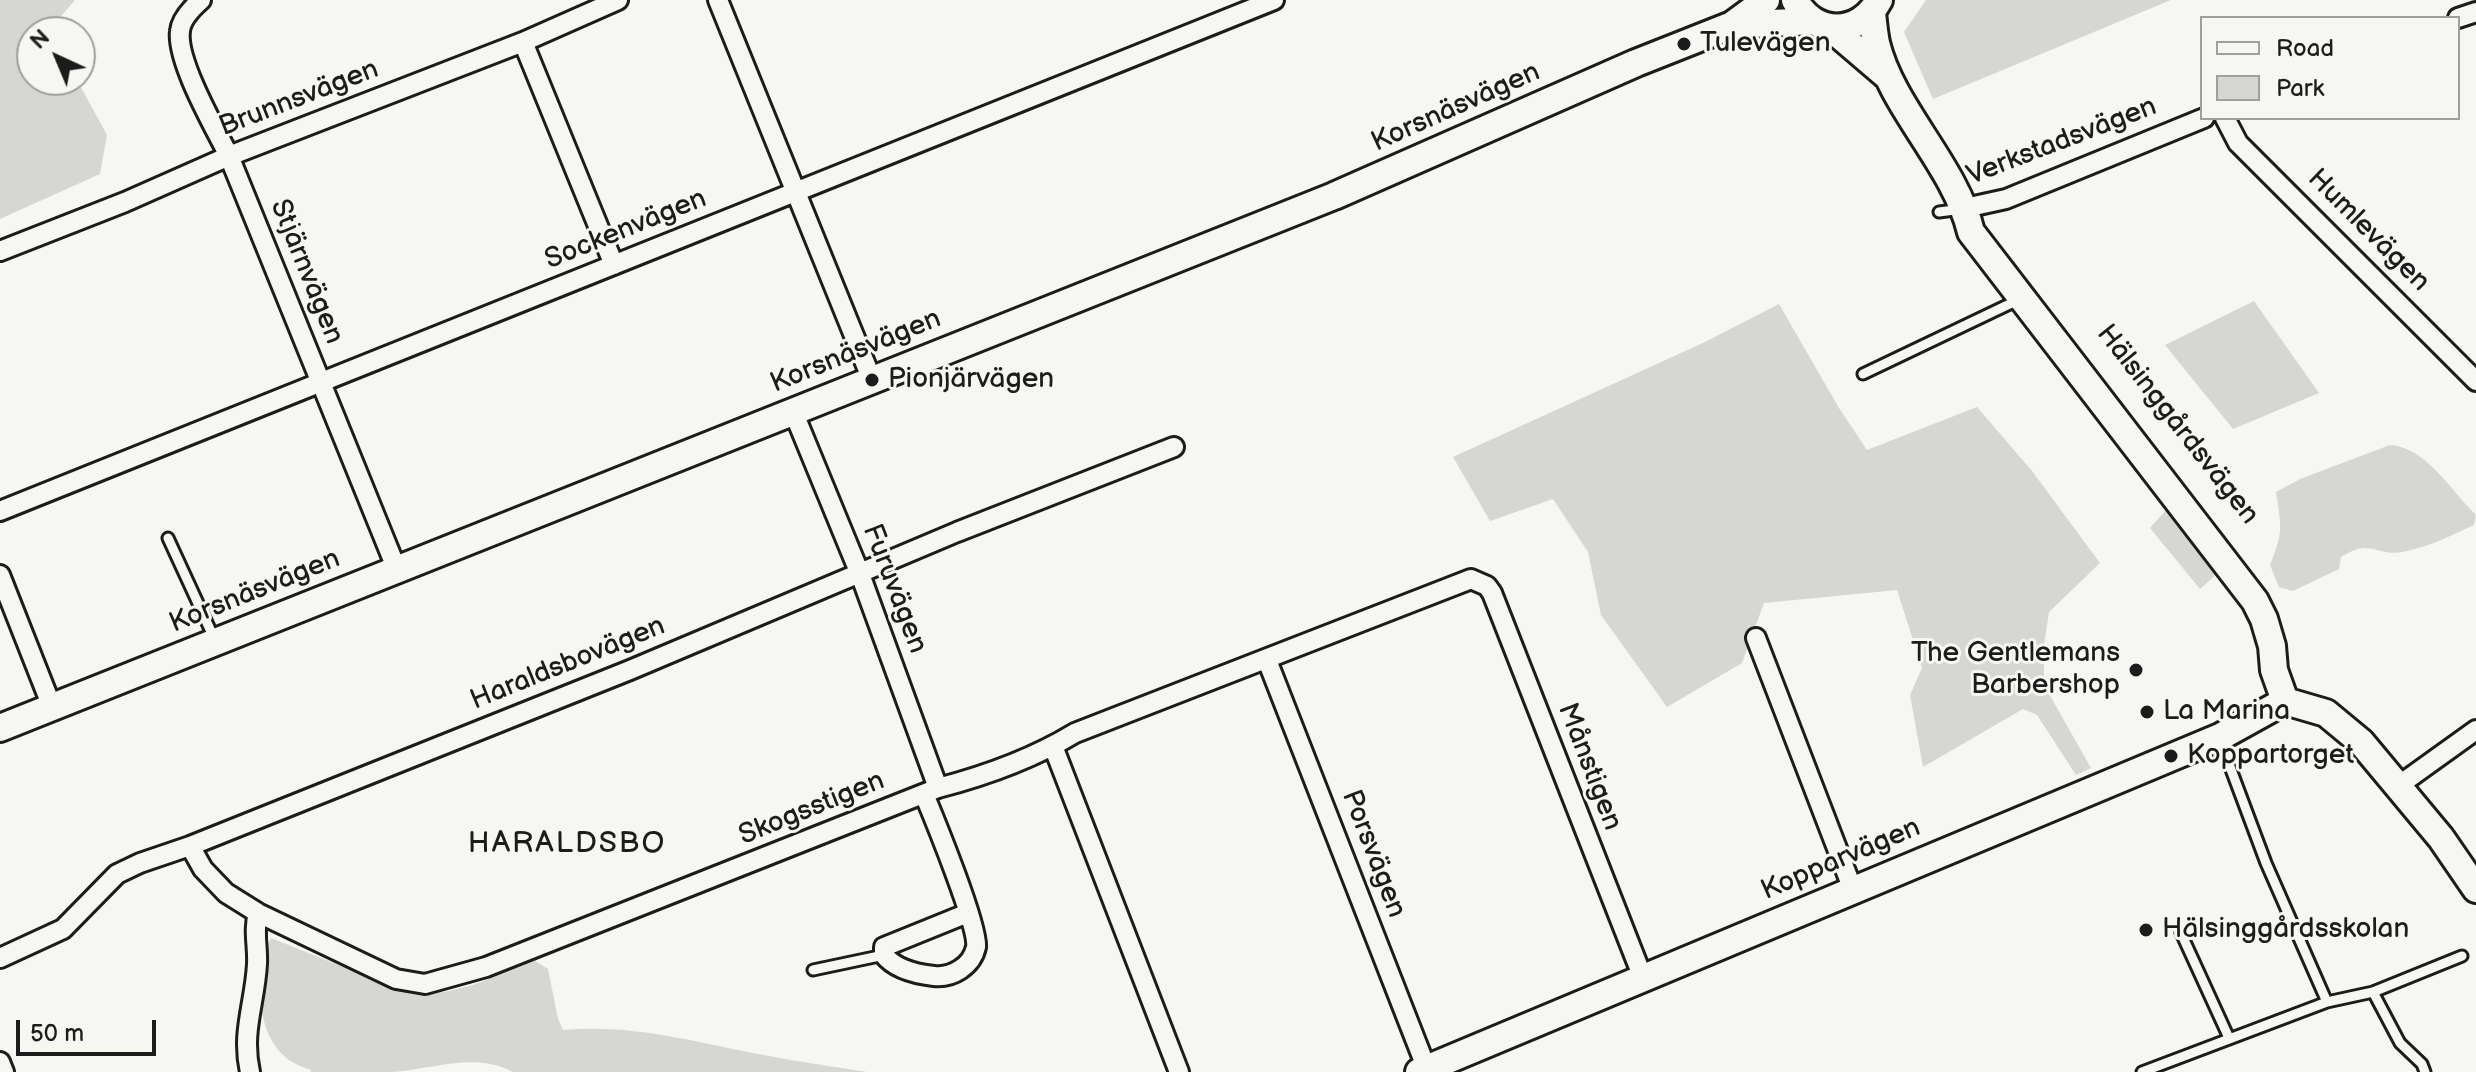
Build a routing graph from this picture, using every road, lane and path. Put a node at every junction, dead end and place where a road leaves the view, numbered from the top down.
1 (201, 0) edge
2 (618, 0) edge
3 (718, 0) edge
4 (1274, 0) edge
5 (1766, 0) edge
6 (1795, 0) edge
7 (1875, 6) edge
8 (1822, 24) junction
9 (1732, 25) junction
10 (523, 42) junction
11 (1891, 80) junction
12 (2200, 120) edge
13 (2226, 120) edge
14 (229, 156) junction
15 (797, 191) junction
16 (1965, 208) junction
17 (1939, 212) dead end
18 (0, 251) edge
19 (614, 265) junction
20 (2021, 298) junction
21 (1863, 374) dead end
22 (872, 380) junction
23 (2476, 381) edge
24 (320, 383) junction
25 (793, 411) junction
26 (1174, 447) dead end
27 (0, 511) edge
28 (168, 538) dead end
29 (397, 570) junction
30 (860, 574) junction
31 (0, 575) edge
32 (1478, 580) joint
33 (1756, 638) dead end
34 (215, 641) junction
35 (1267, 660) junction
36 (2285, 701) junction
37 (52, 707) junction
38 (0, 728) edge
39 (2476, 730) edge
40 (2220, 737) junction
41 (1053, 746) junction
42 (2398, 786) junction
43 (931, 791) junction
44 (190, 846) junction
45 (2476, 889) edge
46 (1853, 890) junction
47 (258, 913) junction
48 (968, 913) junction
49 (2181, 933) dead end
50 (884, 955) junction
51 (2462, 956) dead end
52 (0, 958) edge
53 (813, 970) dead end
54 (1643, 978) junction
55 (2373, 992) junction
56 (2327, 1002) junction
57 (2229, 1038) junction
58 (0, 1062) edge
59 (1425, 1071) edge
60 (4, 1072) edge
61 (250, 1072) edge
62 (1179, 1072) edge
63 (2142, 1072) edge
64 (2425, 1072) edge

1 - 14 street, Stjärnvägen
2 - 10 street, Brunnsvägen
3 - 15 street
4 - 15 street, Sockenvägen
5 - 9 street, Korsnäsvägen
6 - 8 street, Hälsinggårdsvägen
7 - 8 street, Korsnäsvägen
7 - 11 street, Hälsinggårdsvägen
8 - 9 street, Korsnäsvägen
8 - 11 street, Hälsinggårdsvägen
9 - 22 street, Korsnäsvägen
10 - 14 street, Brunnsvägen
10 - 19 street
11 - 16 street, Hälsinggårdsvägen
12 - 16 street, Verkstadsvägen
13 - 23 street, Humlevägen
14 - 18 street, Brunnsvägen
14 - 24 street, Stjärnvägen
15 - 19 street, Sockenvägen
15 - 22 street
16 - 17 lane, Verkstadsvägen
16 - 20 street, Hälsinggårdsvägen
16 - 36 street, Hälsinggårdsvägen
19 - 24 street, Sockenvägen
20 - 21 lane
20 - 36 street, Hälsinggårdsvägen
22 - 25 street, Korsnäsvägen
24 - 27 street, Sockenvägen
24 - 29 street, Stjärnvägen
25 - 29 street, Korsnäsvägen
25 - 30 street, Furuvägen
26 - 30 street, Haraldsbovägen
28 - 34 lane
29 - 34 street, Korsnäsvägen
30 - 43 street, Furuvägen
30 - 44 street, Haraldsbovägen
31 - 37 street
32 - 35 street, Skogsstigen
32 - 54 street, Månstigen
33 - 46 street
34 - 37 street, Korsnäsvägen
35 - 41 street, Skogsstigen
35 - 59 street, Porsvägen
36 - 40 street, Kopparvägen
36 - 42 street
37 - 38 street, Korsnäsvägen
39 - 42 street
40 - 46 street, Kopparvägen
40 - 56 lane
41 - 43 street, Skogsstigen
41 - 62 street
42 - 45 street
43 - 47 street, Skogsstigen
43 - 48 street, Furuvägen
44 - 47 street, Skogsstigen
44 - 52 street, Haraldsbovägen
46 - 54 street, Kopparvägen
47 - 61 street
48 - 50 street
48 - 50 street, Furuvägen
49 - 57 lane
50 - 53 lane
51 - 55 lane
54 - 59 street, Kopparvägen
55 - 56 lane
55 - 64 lane
56 - 57 lane
57 - 63 lane
58 - 60 street

